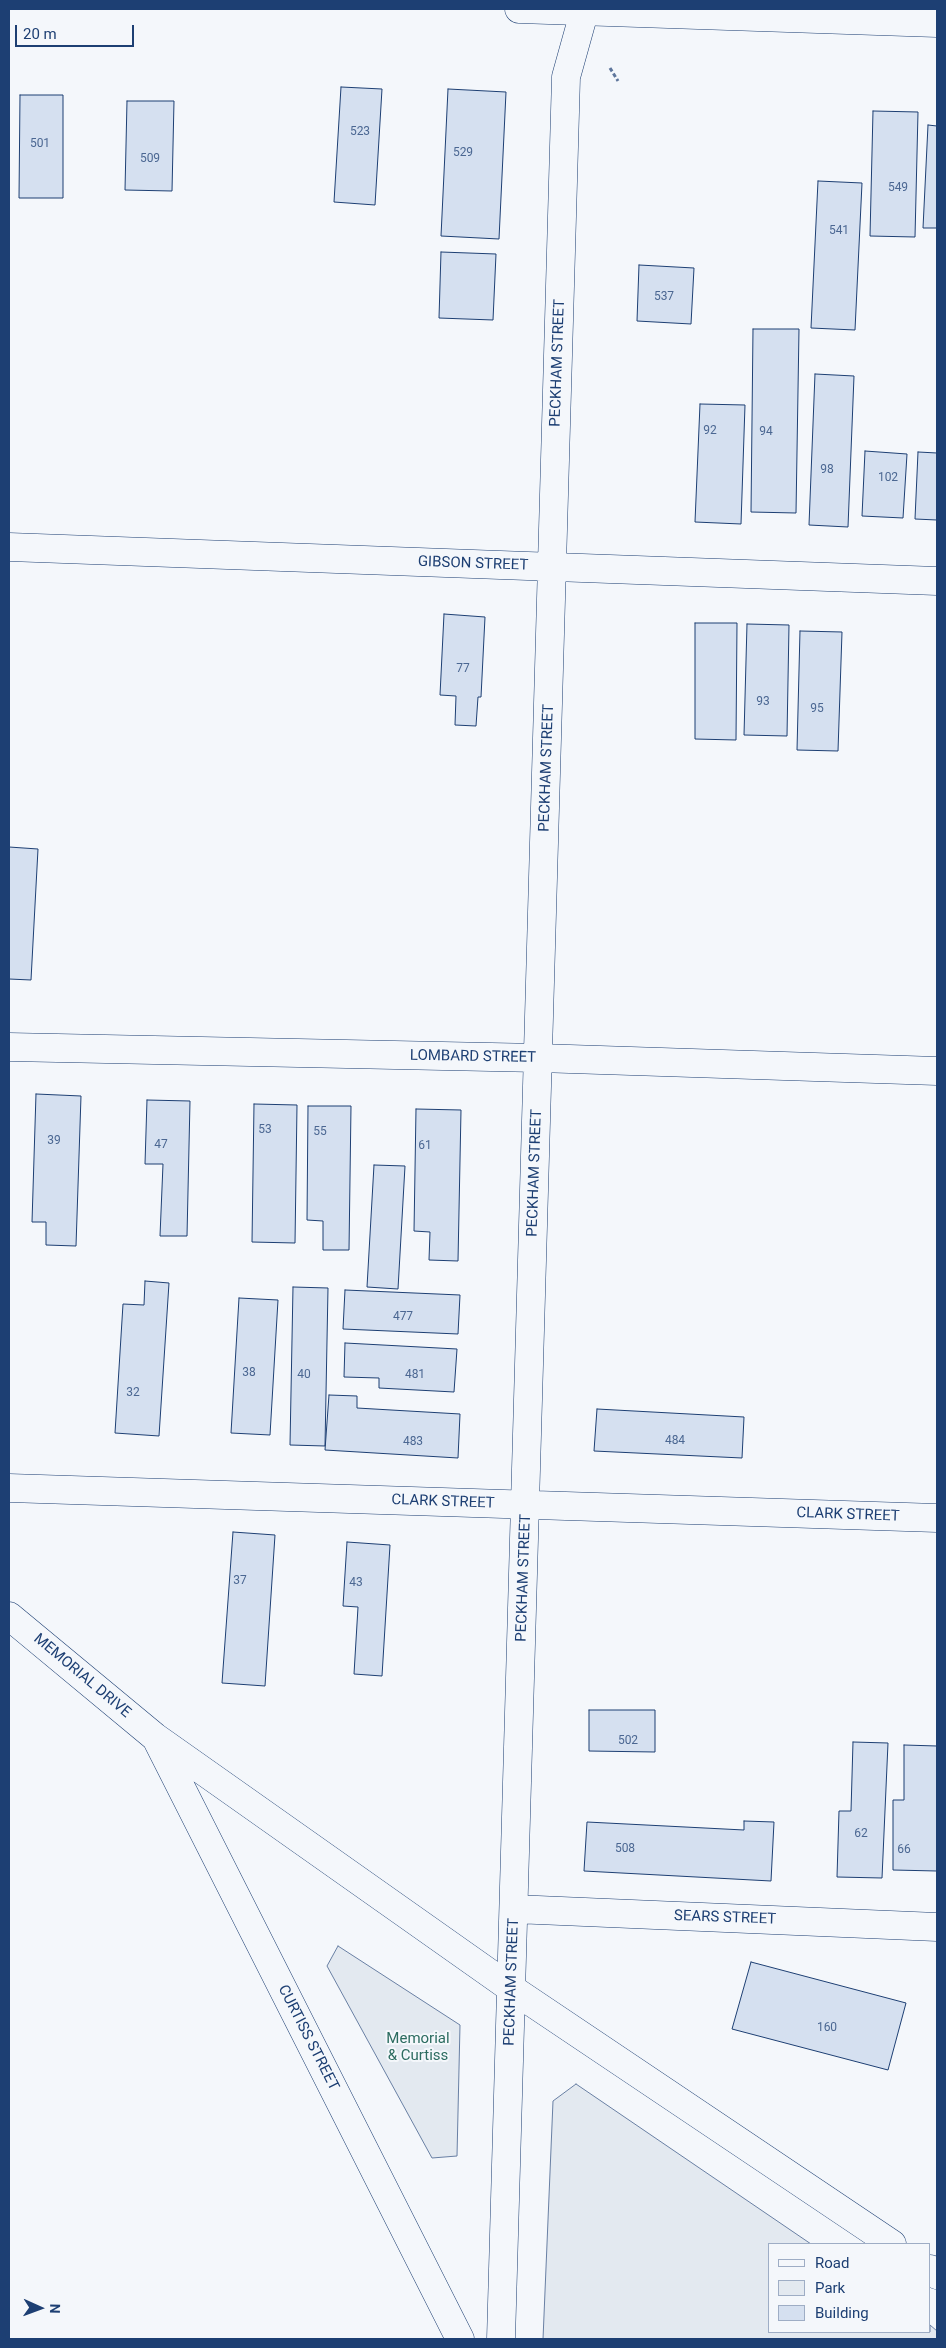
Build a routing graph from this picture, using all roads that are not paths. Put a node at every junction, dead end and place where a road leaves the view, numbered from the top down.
1 (519, 9) edge
2 (585, 10) edge
3 (937, 23) edge
4 (9, 547) edge
5 (553, 567) junction
6 (937, 580) edge
7 (9, 1047) edge
8 (539, 1058) junction
9 (937, 1071) edge
10 (9, 1488) edge
11 (526, 1504) junction
12 (937, 1518) edge
13 (9, 1616) edge
14 (155, 1737) junction
15 (514, 1909) junction
16 (937, 1927) edge
17 (512, 1989) junction
18 (891, 2243) edge
19 (460, 2339) edge
20 (502, 2339) edge

1 - 2 street
2 - 3 street
2 - 5 street, PECKHAM STREET
4 - 5 street, GIBSON STREET
5 - 6 street, GIBSON STREET
5 - 8 street, PECKHAM STREET
7 - 8 street, LOMBARD STREET
8 - 9 street, LOMBARD STREET
8 - 11 street, PECKHAM STREET
10 - 11 street, CLARK STREET
11 - 12 street, CLARK STREET
11 - 15 street, PECKHAM STREET
13 - 14 street, MEMORIAL DRIVE
14 - 17 street, MEMORIAL DRIVE
14 - 19 street, CURTISS STREET
15 - 16 street, SEARS STREET
15 - 17 street, PECKHAM STREET
17 - 18 street, MEMORIAL DRIVE
17 - 20 street, PECKHAM STREET

